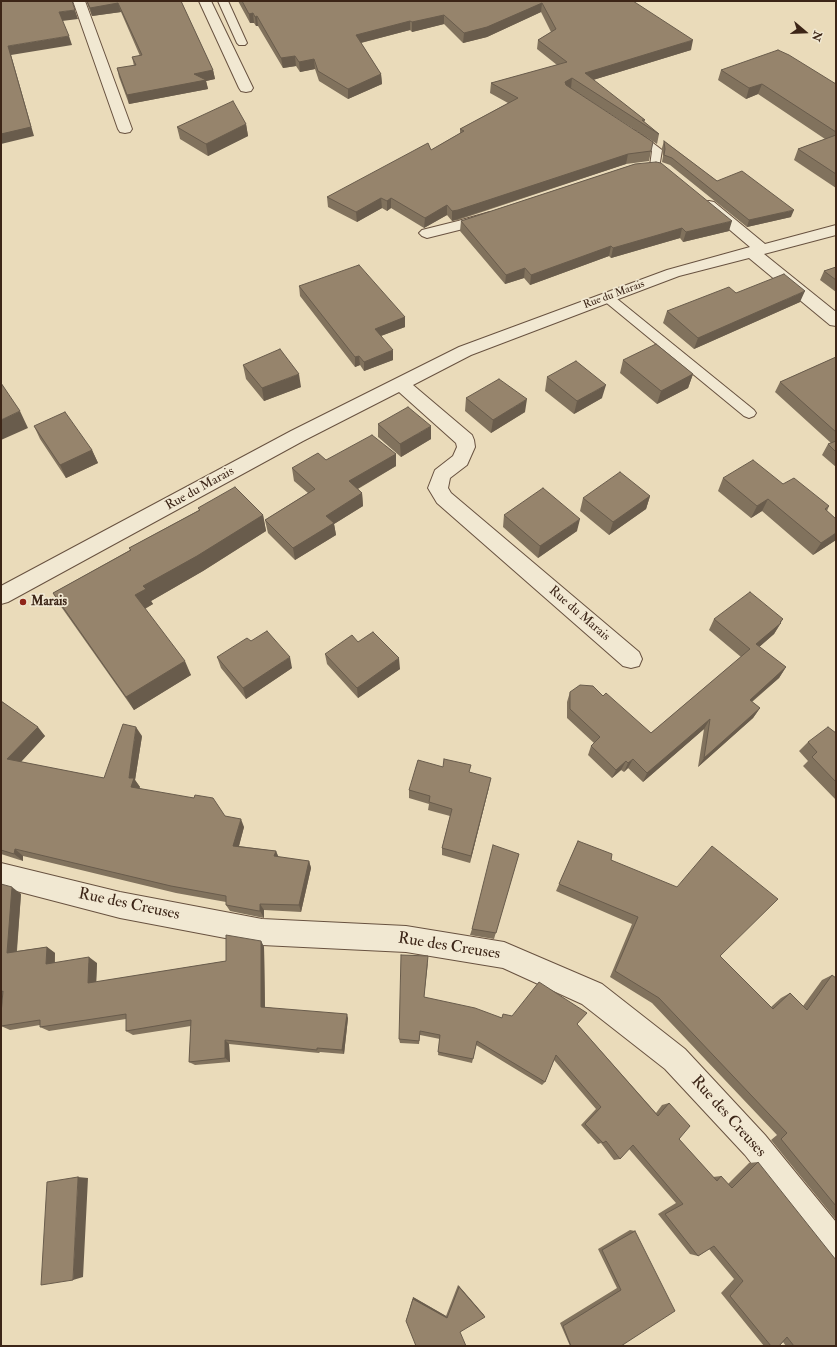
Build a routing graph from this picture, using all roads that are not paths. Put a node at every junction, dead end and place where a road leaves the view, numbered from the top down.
1 (79, 1) edge
2 (205, 1) edge
3 (223, 1) edge
4 (242, 42) dead end
5 (246, 88) dead end
6 (623, 127) edge
7 (125, 129) dead end
8 (654, 166) junction
9 (638, 167) edge
10 (670, 174) edge
11 (695, 194) edge
12 (506, 210) edge
13 (836, 230) edge
14 (427, 233) dead end
15 (757, 251) junction
16 (607, 297) junction
17 (836, 321) edge
18 (401, 384) junction
19 (749, 413) dead end
20 (1, 596) edge
21 (631, 659) dead end
22 (1, 875) edge
23 (836, 1246) edge

1 - 7 street
2 - 5 street
3 - 4 lane
6 - 8 lane
8 - 9 street
8 - 10 street
11 - 15 street
12 - 14 street
13 - 15 street, Rue du Marais
15 - 16 street, Rue du Marais
15 - 17 street
16 - 18 street, Rue du Marais
16 - 19 lane
18 - 20 street, Rue du Marais
18 - 21 street, Rue du Marais
22 - 23 street, Rue des Creuses

